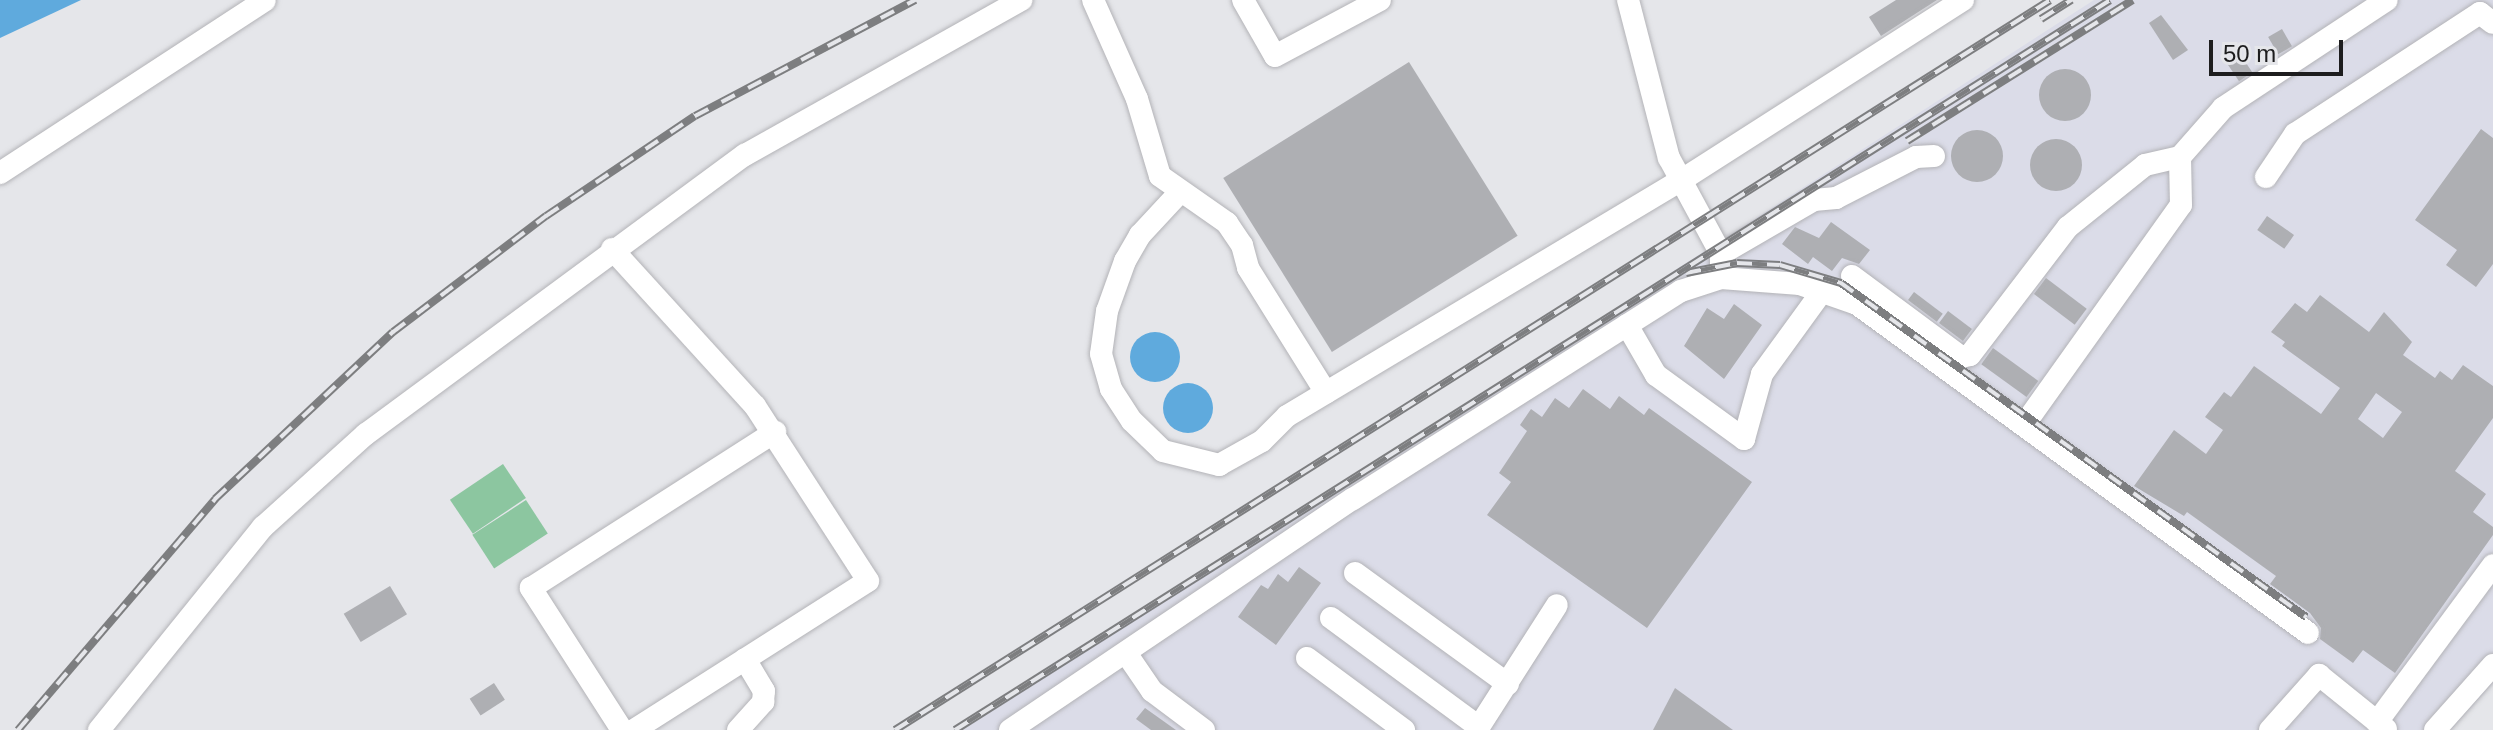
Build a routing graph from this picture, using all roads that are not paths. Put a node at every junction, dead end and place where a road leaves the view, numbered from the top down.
1 (265, 0) edge
2 (1021, 0) edge
3 (1093, 0) edge
4 (1243, 0) edge
5 (1380, 0) edge
6 (1628, 0) edge
7 (1963, 0) edge
8 (2387, 0) edge
9 (2493, 23) edge
10 (1934, 156) dead end
11 (2180, 157) junction
12 (0, 173) edge
13 (2266, 177) dead end
14 (1680, 181) junction
15 (1180, 192) junction
16 (612, 249) junction
17 (1721, 254) junction
18 (1852, 276) dead end
19 (1721, 278) junction
20 (1823, 290) junction
21 (1627, 325) junction
22 (1326, 393) junction
23 (2024, 425) junction
24 (775, 432) junction
25 (2493, 565) edge
26 (1355, 573) dead end
27 (1557, 605) dead end
28 (1331, 618) dead end
29 (2308, 633) dead end
30 (1126, 653) junction
31 (1307, 658) dead end
32 (745, 659) junction
33 (2493, 665) edge
34 (1508, 684) junction
35 (2382, 726) edge
36 (1478, 728) edge
37 (99, 730) edge
38 (622, 730) edge
39 (634, 730) edge
40 (738, 730) edge
41 (1010, 730) edge
42 (1204, 730) edge
43 (1404, 730) edge
44 (2270, 730) edge
45 (2435, 730) edge

1 - 12 lane
2 - 16 lane
3 - 15 lane
4 - 5 lane
6 - 14 lane
7 - 14 lane
8 - 11 lane
9 - 13 lane
10 - 17 lane
11 - 18 lane
11 - 23 lane
14 - 17 lane
14 - 22 lane
15 - 22 lane
15 - 22 lane
16 - 24 lane
16 - 37 lane
17 - 19 lane
19 - 20 lane
19 - 21 lane
20 - 21 lane
20 - 23 lane
21 - 30 lane
23 - 29 lane
24 - 32 lane
24 - 38 lane
25 - 35 lane
26 - 34 lane
27 - 34 lane
28 - 36 lane
30 - 41 lane
30 - 42 lane
31 - 43 lane
32 - 39 lane
32 - 40 lane
33 - 45 lane
34 - 36 lane
35 - 44 lane

